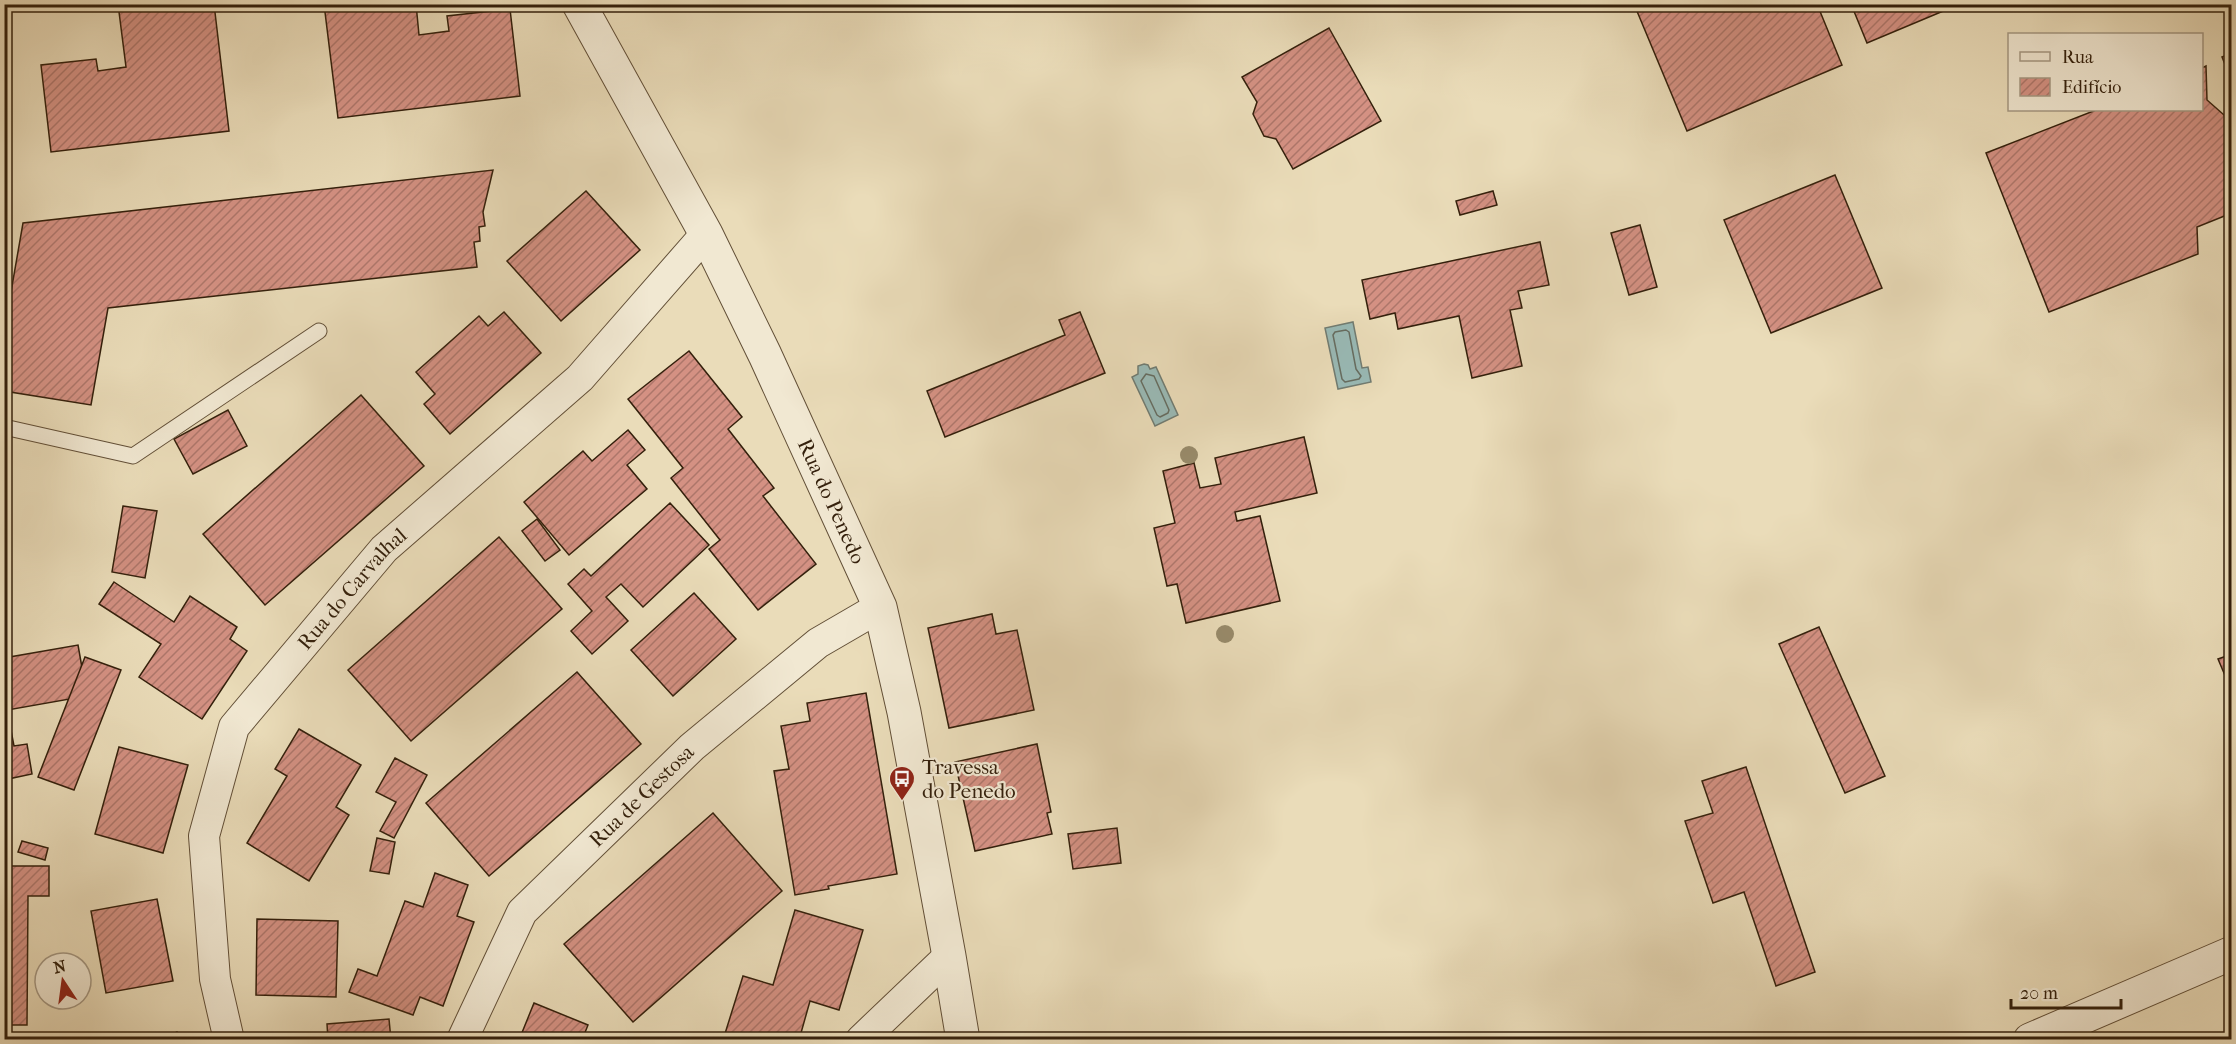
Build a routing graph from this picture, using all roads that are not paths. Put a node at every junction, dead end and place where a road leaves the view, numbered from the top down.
1 (579, 4) edge
2 (706, 234) junction
3 (319, 331) dead end
4 (4, 427) edge
5 (880, 607) junction
6 (2232, 953) edge
7 (949, 956) junction
8 (229, 1040) edge
9 (462, 1040) edge
10 (861, 1040) edge
11 (963, 1040) edge
12 (2030, 1040) edge

1 - 2 street, Rua do Penedo
2 - 5 street, Rua do Penedo
2 - 8 street, Rua do Carvalhal
3 - 4 lane
5 - 7 street, Rua do Penedo
5 - 9 street, Rua de Gestosa
6 - 12 street
7 - 10 street
7 - 11 street, Rua do Penedo

